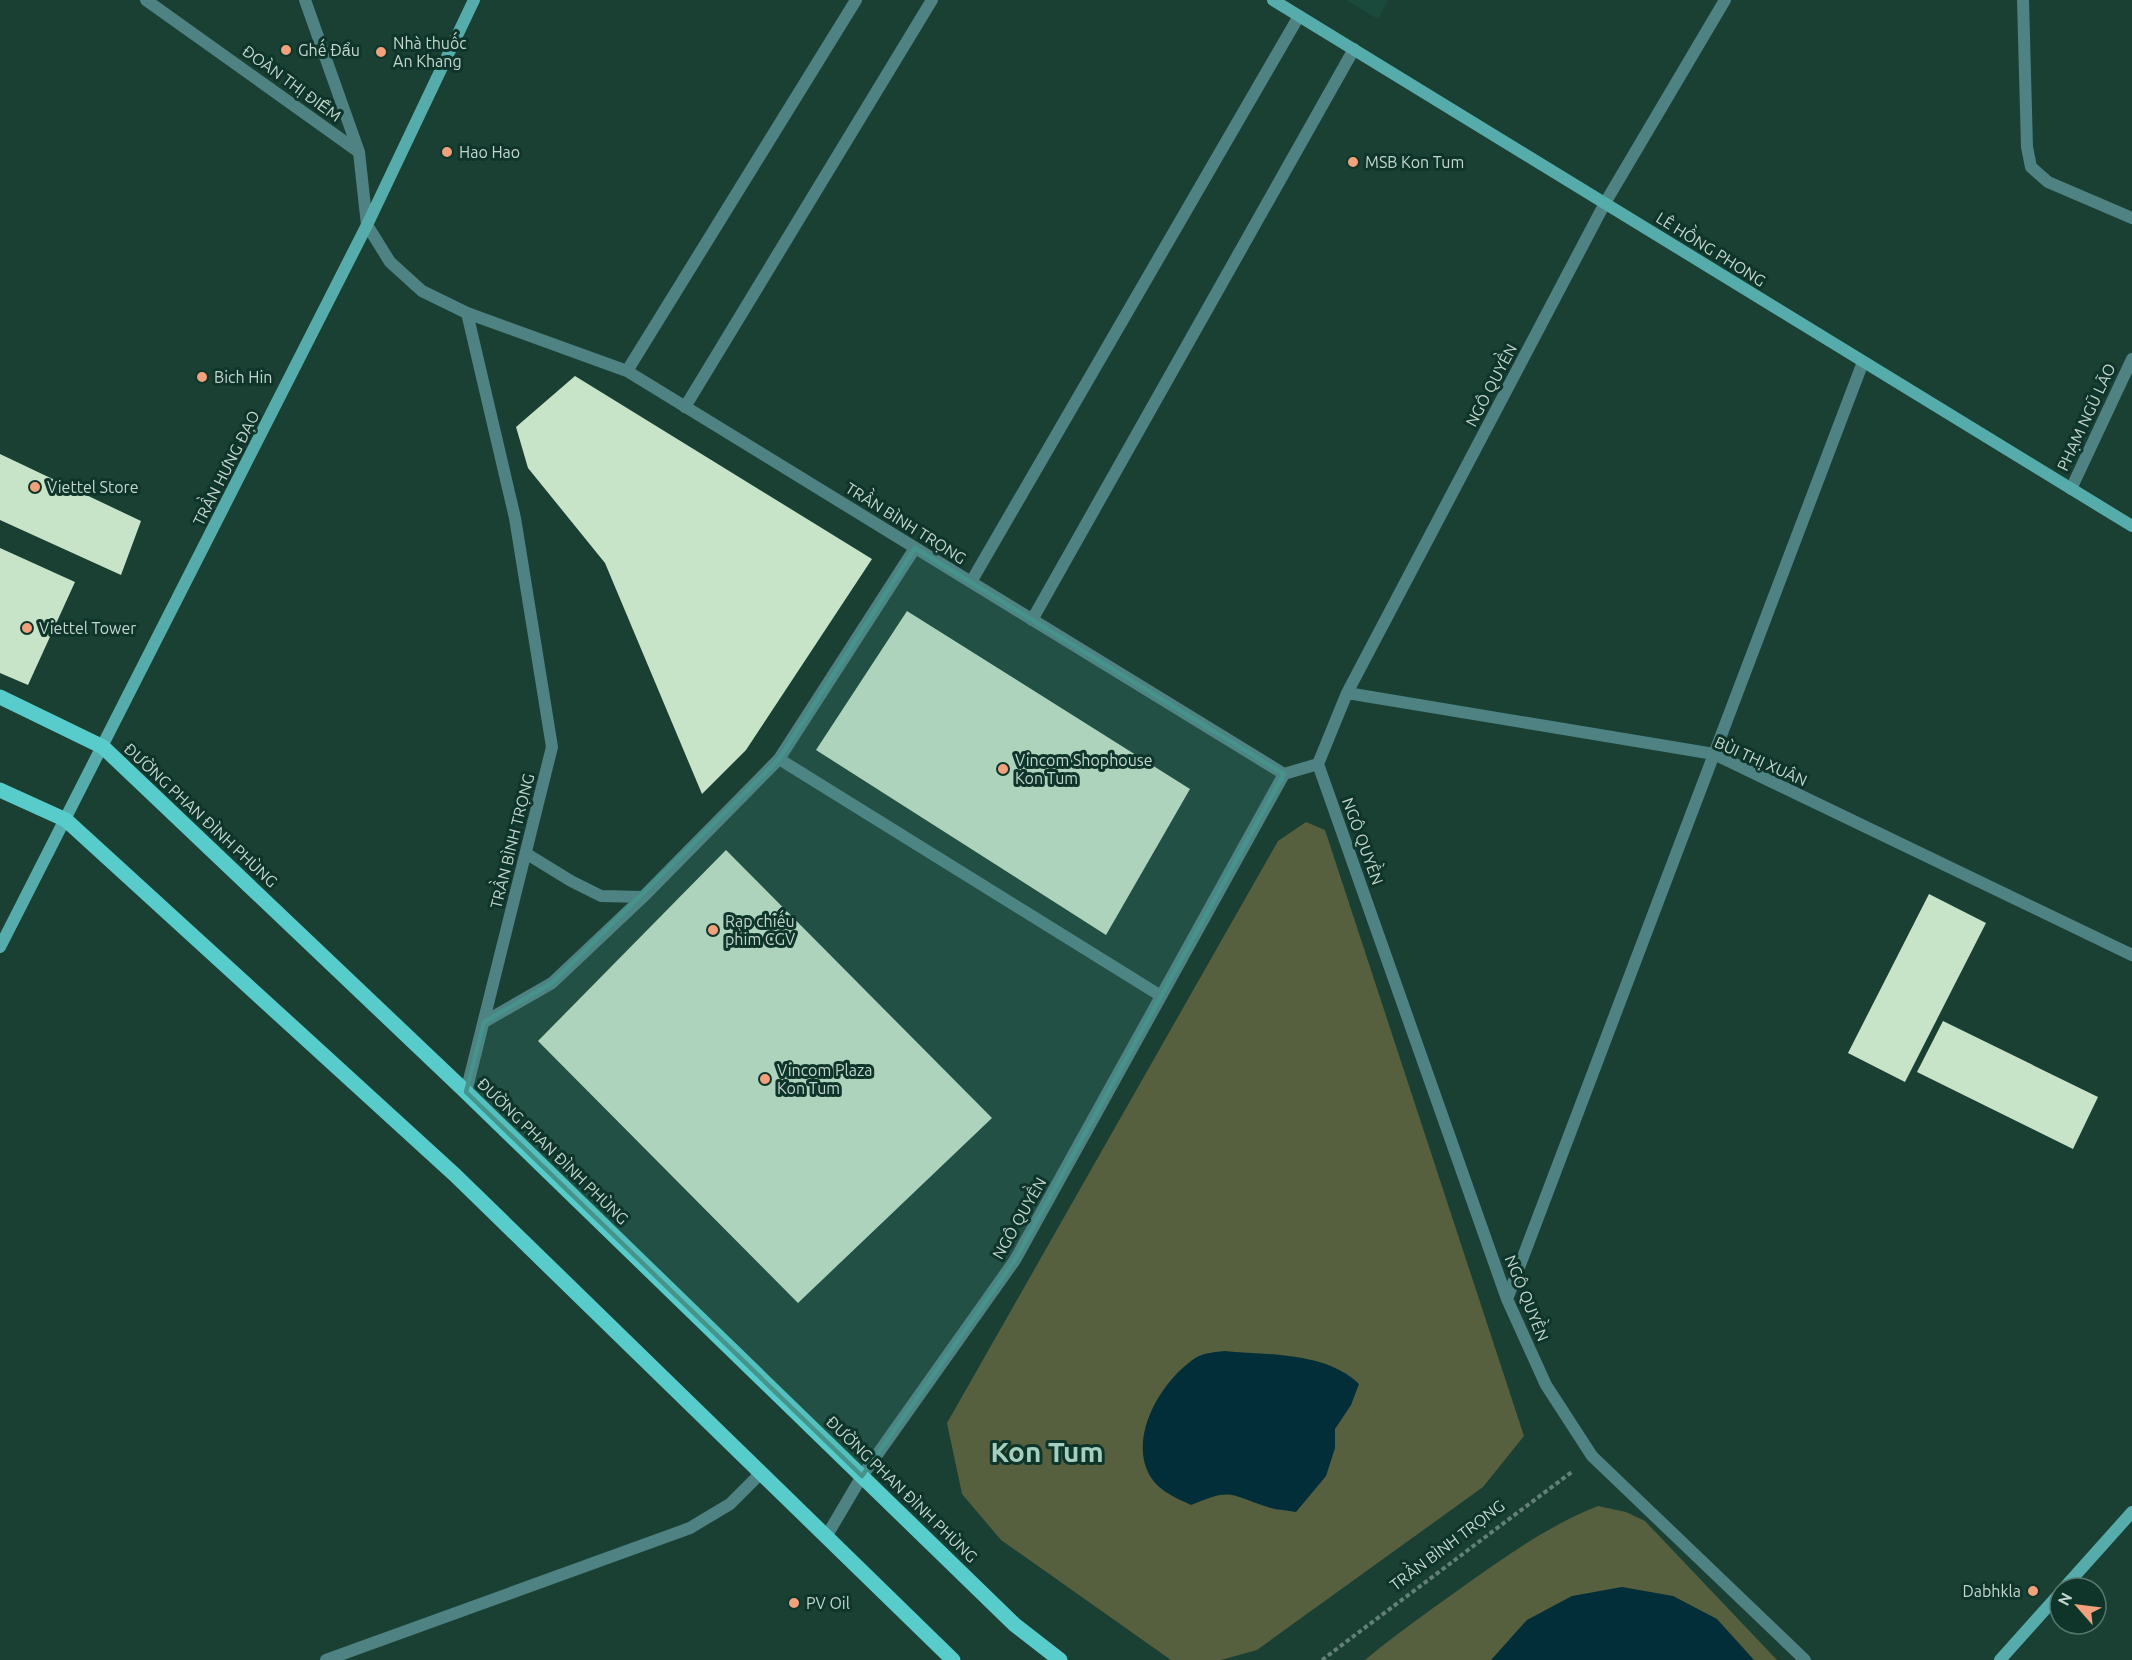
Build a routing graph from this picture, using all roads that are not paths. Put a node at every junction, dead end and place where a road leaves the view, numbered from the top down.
1 (146, 0) edge
2 (305, 0) edge
3 (474, 0) edge
4 (856, 0) edge
5 (932, 0) edge
6 (1273, 0) edge
7 (1725, 0) edge
8 (2023, 0) edge
9 (1299, 16) junction
10 (1354, 49) junction
11 (360, 152) junction
12 (1605, 203) junction
13 (2132, 218) edge
14 (367, 225) junction
15 (467, 313) junction
16 (2132, 359) edge
17 (1863, 362) junction
18 (627, 371) junction
19 (685, 407) junction
20 (2071, 489) junction
21 (2132, 526) edge
22 (915, 548) junction
23 (971, 582) junction
24 (1032, 620) junction
25 (1347, 693) junction
26 (0, 697) edge
27 (103, 747) junction
28 (1714, 754) junction
29 (779, 759) junction
30 (1318, 764) junction
31 (1284, 774) junction
32 (0, 790) edge
33 (66, 820) junction
34 (527, 854) junction
35 (643, 897) junction
36 (0, 947) edge
37 (2132, 955) edge
38 (1161, 996) junction
39 (484, 1022) junction
40 (466, 1092) junction
41 (1507, 1299) junction
42 (760, 1474) junction
43 (862, 1476) junction
44 (2132, 1512) edge
45 (826, 1538) junction
46 (2075, 1576) edge
47 (2048, 1606) edge
48 (326, 1660) edge
49 (953, 1660) edge
50 (1060, 1660) edge
51 (1805, 1660) edge
52 (2000, 1660) edge

1 - 11 street, ĐOÀN THỊ ĐIỂM
2 - 11 street
3 - 14 street, TRẦN HƯNG ĐẠO
4 - 18 street
5 - 19 street
6 - 9 street, LÊ HỒNG PHONG
7 - 12 street, NGÔ QUYỀN
8 - 13 street
9 - 10 street, LÊ HỒNG PHONG
9 - 23 street
10 - 12 street, LÊ HỒNG PHONG
10 - 24 street
11 - 14 street
12 - 17 street, LÊ HỒNG PHONG
12 - 25 street, NGÔ QUYỀN
14 - 15 street, TRẦN BÌNH TRỌNG
14 - 27 street, TRẦN HƯNG ĐẠO
15 - 18 street, TRẦN BÌNH TRỌNG
15 - 34 street, TRẦN BÌNH TRỌNG
16 - 20 street, PHẠM NGŨ LÃO
17 - 20 street, LÊ HỒNG PHONG
17 - 28 street
18 - 19 street, TRẦN BÌNH TRỌNG
19 - 22 street, TRẦN BÌNH TRỌNG
20 - 21 street, LÊ HỒNG PHONG
22 - 23 street, TRẦN BÌNH TRỌNG
22 - 29 street
23 - 24 street, TRẦN BÌNH TRỌNG
24 - 31 street, TRẦN BÌNH TRỌNG
25 - 28 street, BÙI THỊ XUÂN
25 - 30 street, NGÔ QUYỀN
26 - 27 main road, ĐƯỜNG PHAN ĐÌNH PHÙNG
27 - 33 street, TRẦN HƯNG ĐẠO
27 - 40 main road, ĐƯỜNG PHAN ĐÌNH PHÙNG
28 - 37 street, BÙI THỊ XUÂN
28 - 41 street
29 - 35 street
29 - 38 street
30 - 31 street
30 - 41 street, NGÔ QUYỀN
31 - 38 street, NGÔ QUYỀN
32 - 33 main road
33 - 36 street, TRẦN HƯNG ĐẠO
33 - 42 main road
34 - 35 street
34 - 39 street, TRẦN BÌNH TRỌNG
35 - 39 street
38 - 43 street, NGÔ QUYỀN
39 - 40 street, TRẦN BÌNH TRỌNG
40 - 43 main road, ĐƯỜNG PHAN ĐÌNH PHÙNG
41 - 51 street, NGÔ QUYỀN
42 - 45 main road
42 - 48 street
43 - 45 street, NGÔ QUYỀN
43 - 50 main road, ĐƯỜNG PHAN ĐÌNH PHÙNG
44 - 46 street
45 - 49 main road
47 - 52 street

